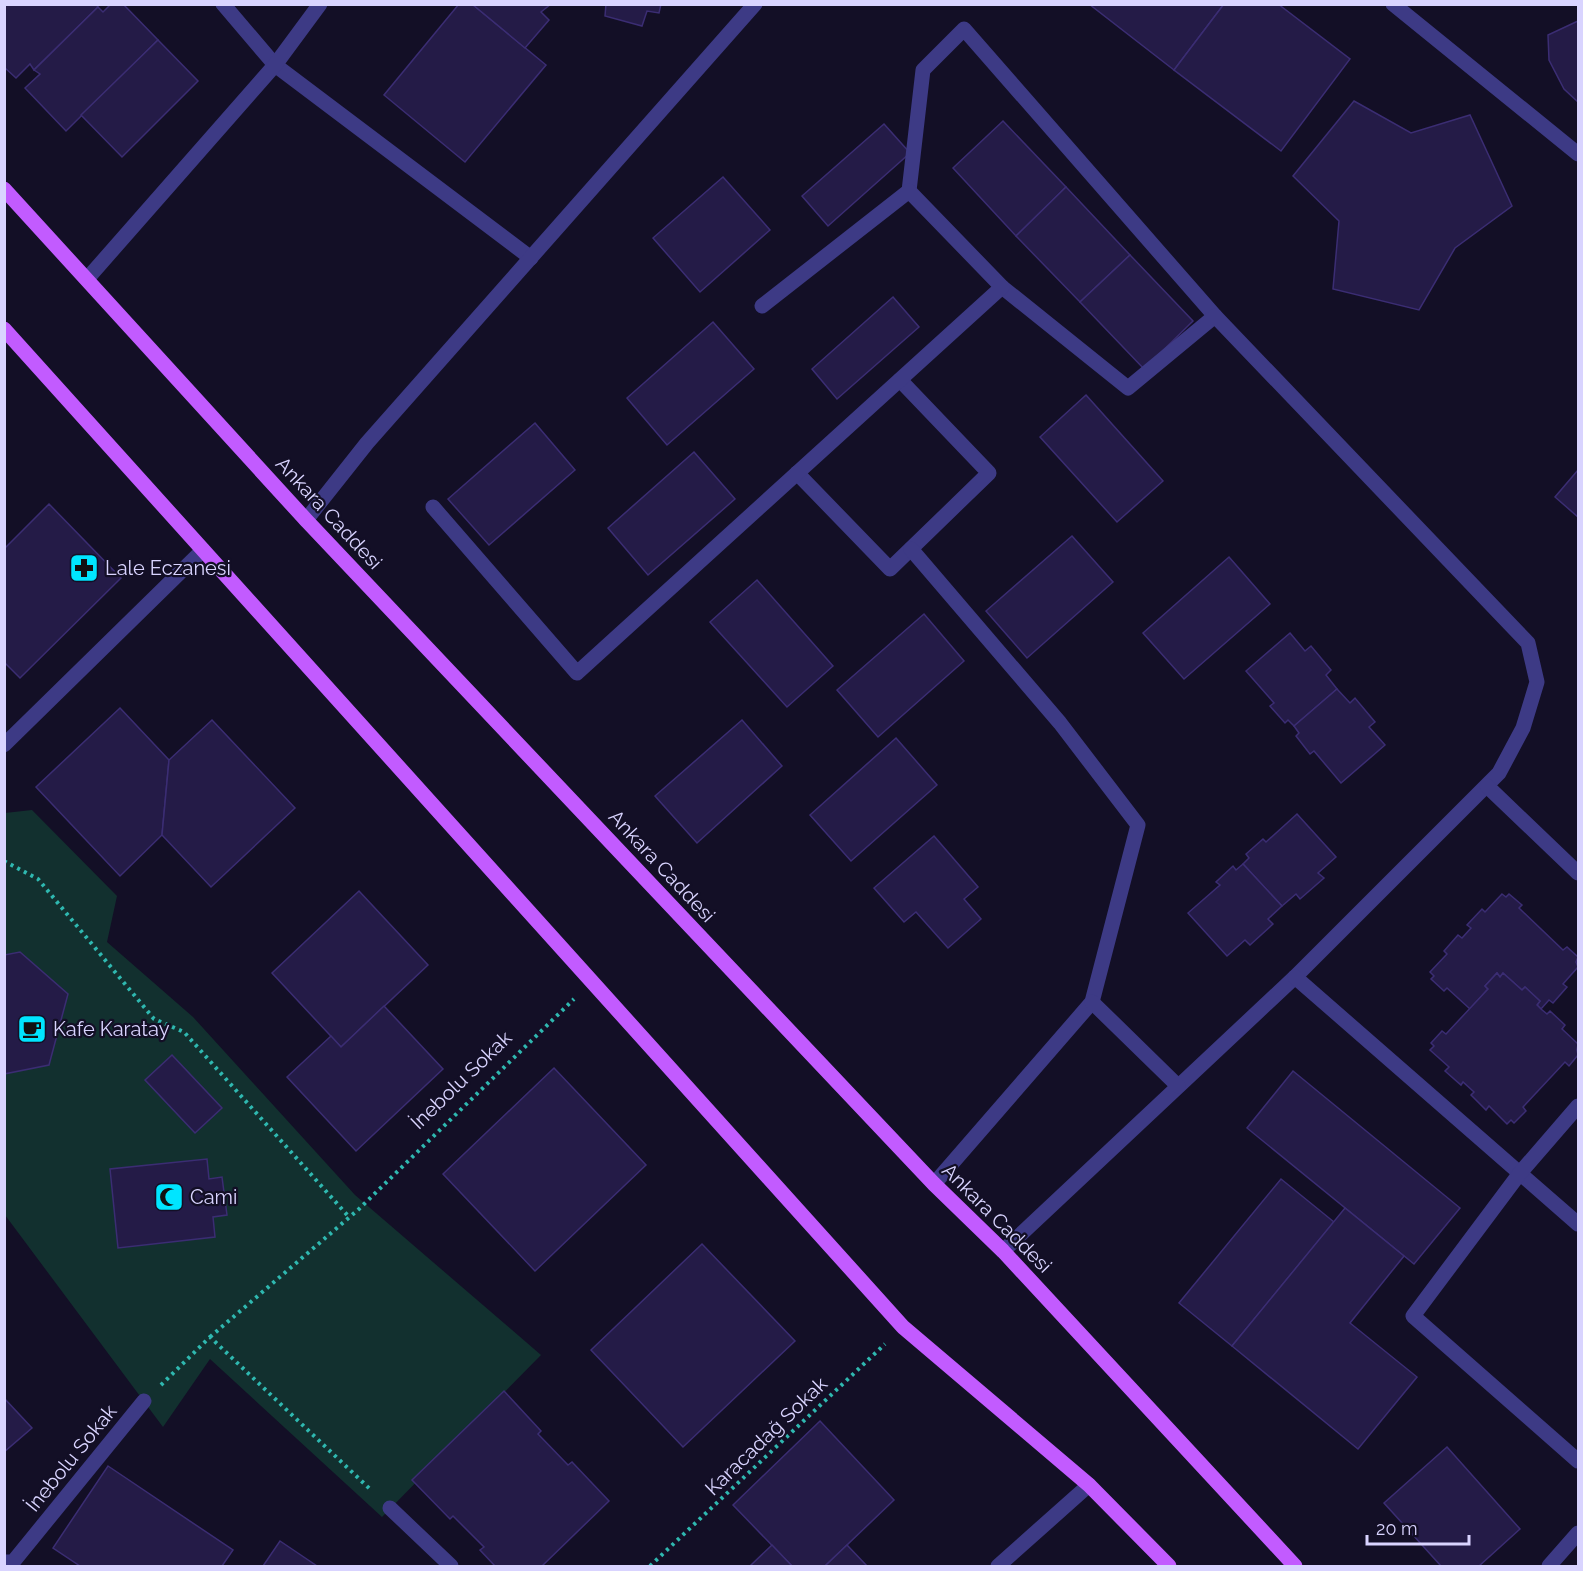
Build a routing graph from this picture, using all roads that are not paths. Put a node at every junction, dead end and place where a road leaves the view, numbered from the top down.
1 (223, 4) edge
2 (320, 4) edge
3 (754, 4) edge
4 (1394, 4) edge
5 (275, 65) junction
6 (1578, 154) edge
7 (4, 189) edge
8 (909, 191) junction
9 (531, 258) junction
10 (87, 279) junction
11 (1002, 287) junction
12 (762, 306) dead end
13 (1215, 316) junction
14 (4, 329) edge
15 (900, 380) junction
16 (797, 473) junction
17 (433, 507) dead end
18 (306, 520) junction
19 (911, 549) junction
20 (204, 550) junction
21 (4, 746) edge
22 (1486, 786) junction
23 (1578, 873) edge
24 (1294, 977) junction
25 (1092, 1002) junction
26 (1178, 1086) junction
27 (1578, 1106) edge
28 (1520, 1173) junction
29 (934, 1184) junction
30 (1578, 1224) edge
31 (1003, 1251) junction
32 (144, 1401) road end
33 (1578, 1461) edge
34 (1089, 1485) junction
35 (390, 1508) road end
36 (1578, 1533) edge
37 (4, 1562) edge
38 (451, 1566) edge
39 (998, 1566) edge
40 (1169, 1566) edge
41 (1295, 1566) edge
42 (1549, 1566) edge

1 - 5 street
2 - 5 street
3 - 9 street
4 - 6 street
5 - 9 street
5 - 10 street
7 - 10 main road, Ankara Caddesi
8 - 11 street
8 - 12 street
8 - 13 street
9 - 18 street
10 - 18 main road, Ankara Caddesi
11 - 13 street
11 - 15 street
13 - 22 street
14 - 20 main road
15 - 16 street
15 - 19 street
16 - 17 street
16 - 19 street
18 - 29 main road, Ankara Caddesi
19 - 25 street
20 - 21 street
20 - 34 main road
22 - 23 street
22 - 24 street
24 - 26 street
24 - 28 street
25 - 26 street
25 - 29 street
26 - 31 street
27 - 28 street
28 - 30 street
28 - 33 street
29 - 31 main road, Ankara Caddesi
31 - 41 main road, Ankara Caddesi
32 - 37 street, İnebolu Sokak
34 - 39 street
34 - 40 main road
35 - 38 street
36 - 42 street

